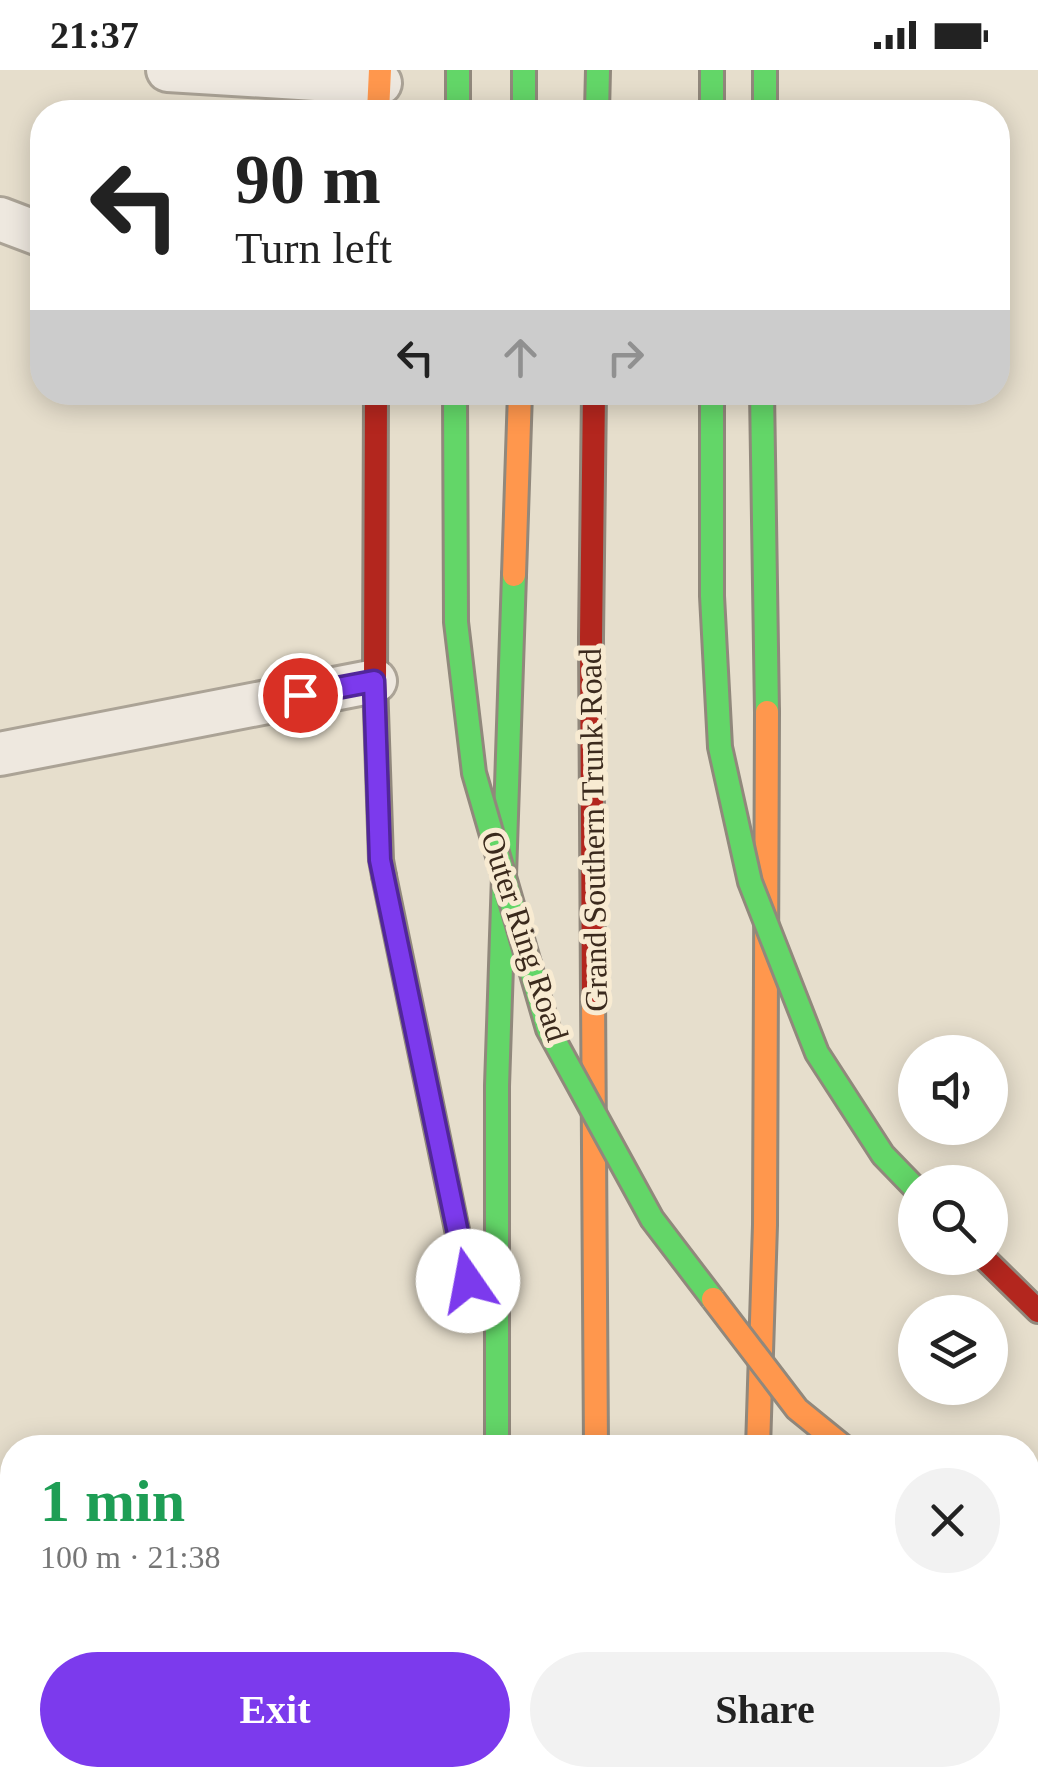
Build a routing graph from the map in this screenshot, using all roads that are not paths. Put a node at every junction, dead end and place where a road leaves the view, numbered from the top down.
1 (168, 70) edge
2 (458, 70) edge
3 (524, 70) edge
4 (598, 70) edge
5 (712, 70) edge
6 (765, 70) edge
7 (379, 88) edge
8 (458, 100) edge
9 (524, 100) edge
10 (597, 100) edge
11 (712, 100) edge
12 (764, 100) edge
13 (0, 220) edge
14 (30, 231) edge
15 (376, 405) edge
16 (455, 405) edge
17 (520, 405) edge
18 (594, 405) edge
19 (712, 405) edge
20 (762, 405) edge
21 (374, 681) junction
22 (0, 754) edge
23 (898, 1170) edge
24 (1001, 1275) edge
25 (1038, 1311) edge
26 (498, 1422) junction
27 (498, 1435) edge
28 (596, 1435) edge
29 (758, 1435) edge
30 (829, 1435) edge

1 - 7 street
2 - 8 highway
3 - 9 highway
4 - 10 highway
5 - 11 highway
6 - 12 highway
13 - 14 street
15 - 21 highway
16 - 30 highway, Outer Ring Road, bridge
17 - 26 highway
18 - 28 highway, Grand Southern Trunk Road
19 - 23 highway, bridge
20 - 29 highway
21 - 22 street
21 - 26 highway
24 - 25 highway
26 - 27 highway

